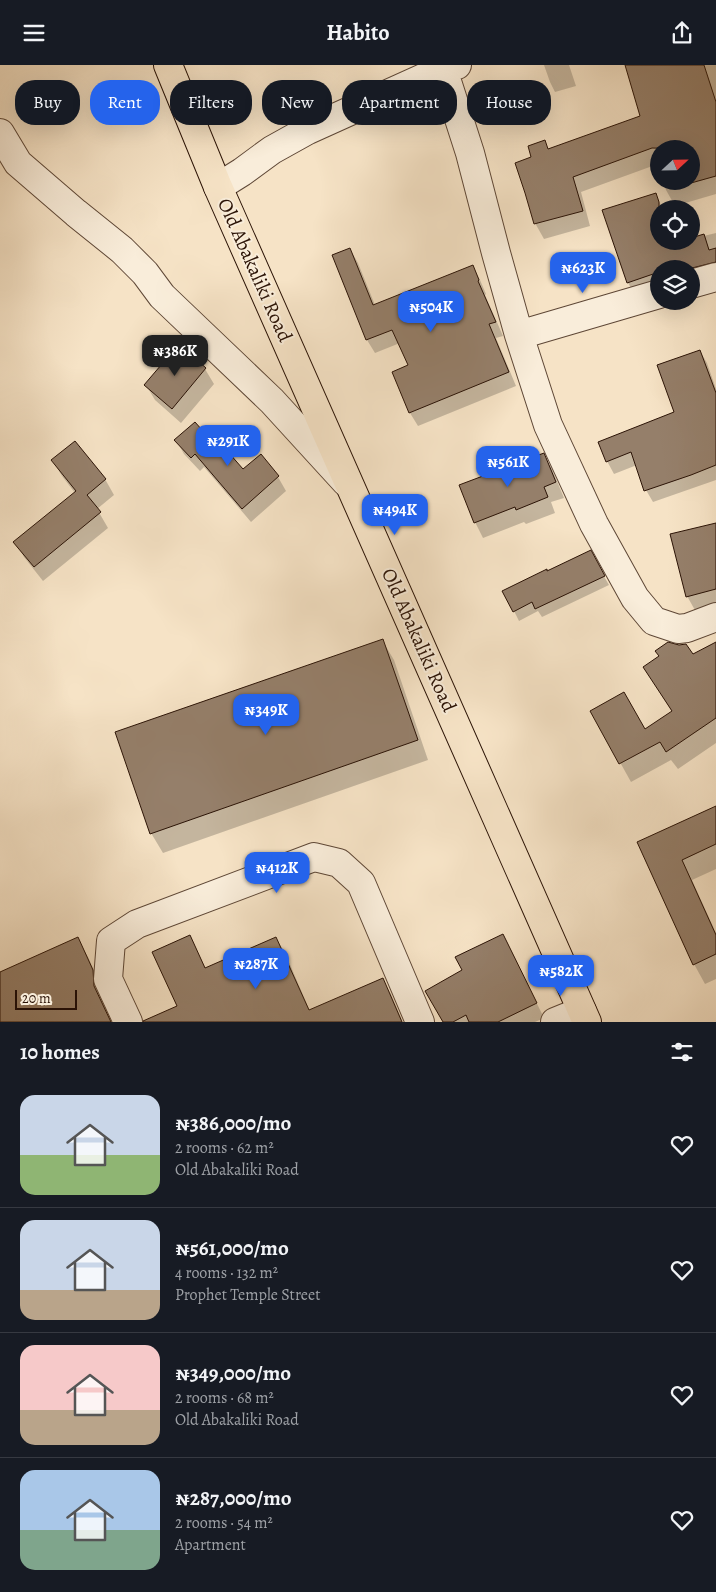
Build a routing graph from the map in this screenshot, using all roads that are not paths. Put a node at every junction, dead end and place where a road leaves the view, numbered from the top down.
1 (168, 65) edge
2 (448, 67) edge
3 (0, 133) edge
4 (218, 187) junction
5 (716, 277) edge
6 (700, 282) edge
7 (650, 297) edge
8 (519, 335) junction
9 (349, 485) junction
10 (716, 617) edge
11 (584, 1017) edge
12 (128, 1022) edge
13 (420, 1022) edge
14 (556, 1022) edge

1 - 4 main road, Old Abakaliki Road
2 - 4 street
2 - 8 street
3 - 9 street
4 - 9 main road, Old Abakaliki Road
5 - 6 street
7 - 8 street
8 - 10 street
9 - 11 main road, Old Abakaliki Road
11 - 14 street
12 - 13 street

